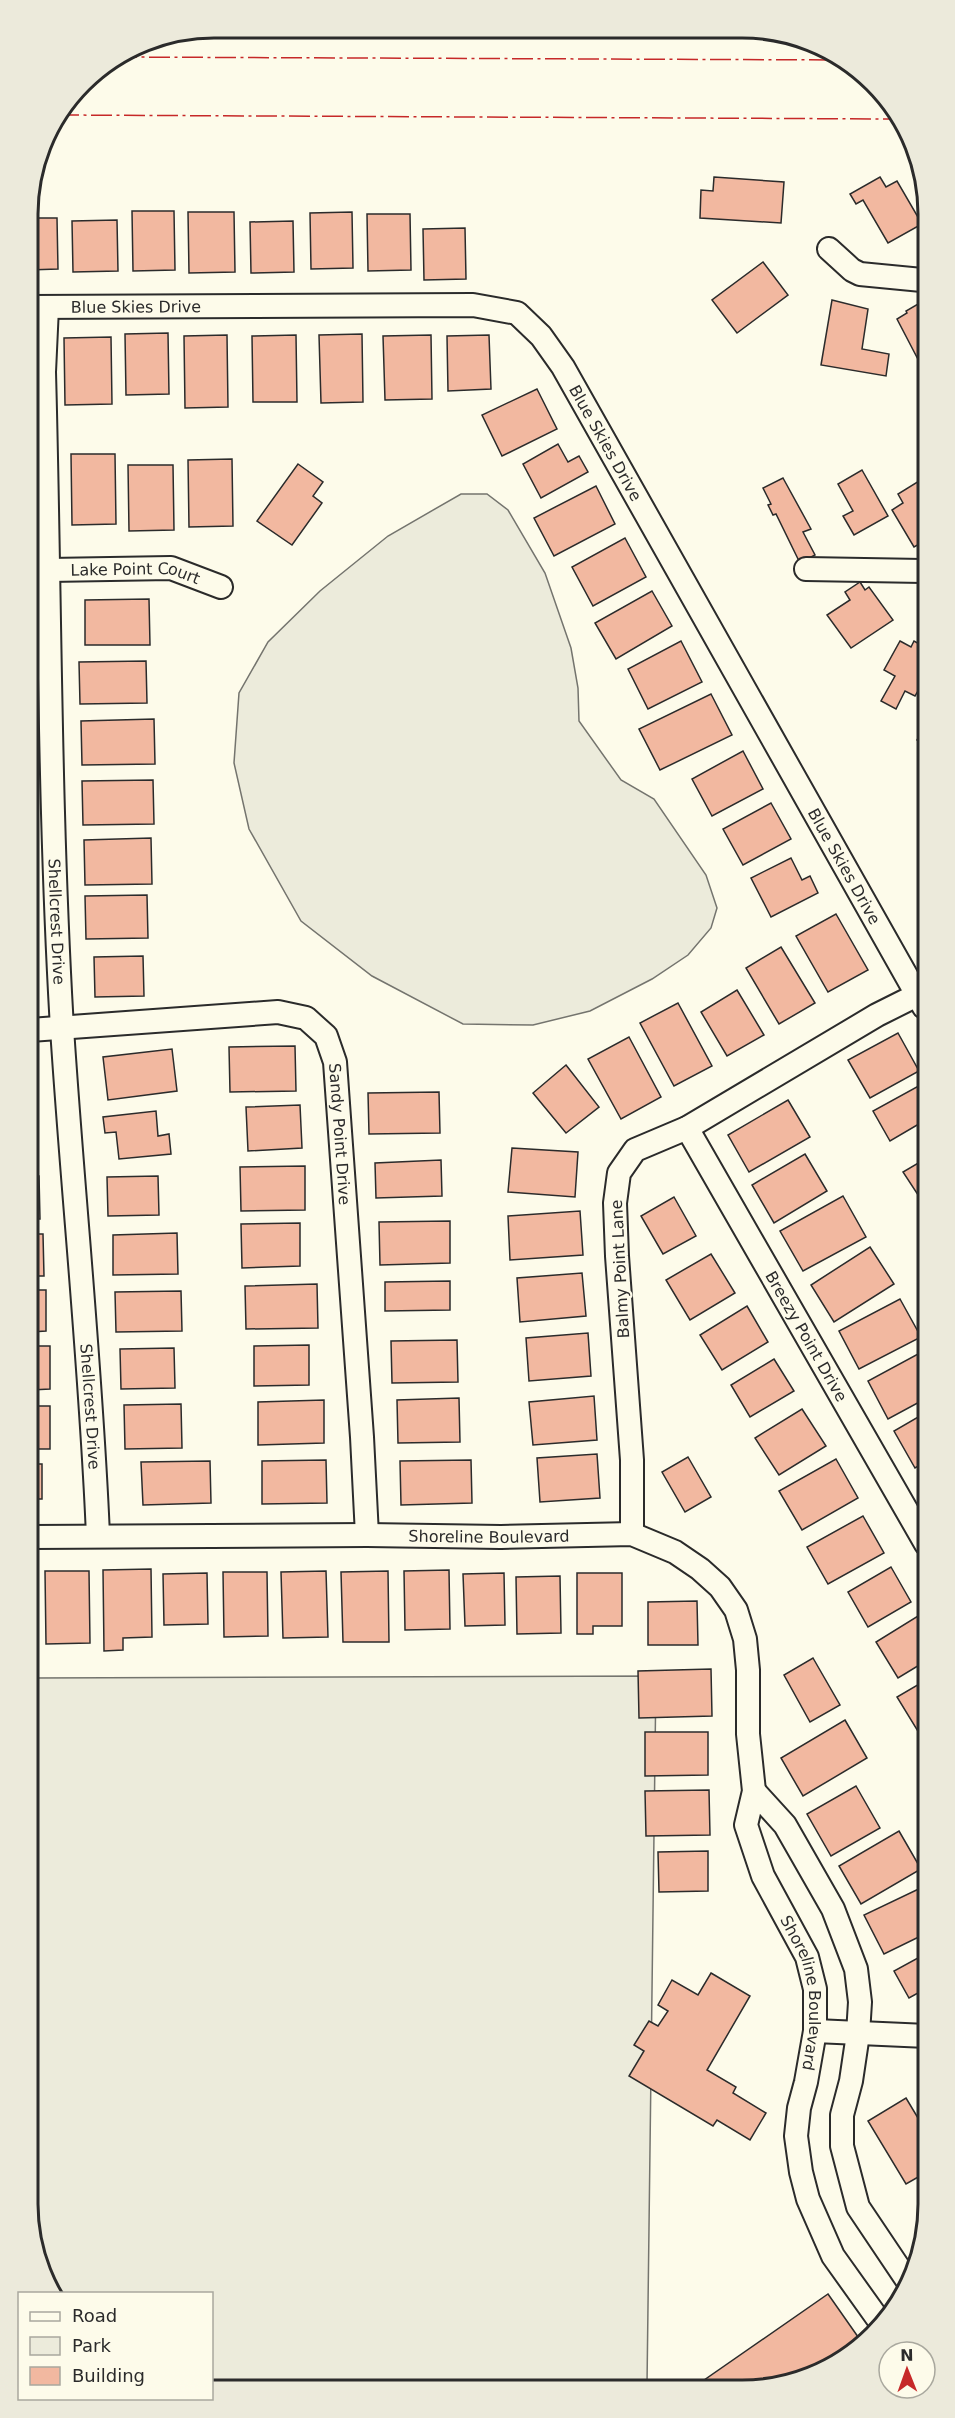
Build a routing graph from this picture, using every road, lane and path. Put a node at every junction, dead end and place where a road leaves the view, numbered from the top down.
1 (829, 249) dead end
2 (918, 280) edge
3 (37, 307) edge
4 (38, 316) edge
5 (806, 569) dead end
6 (49, 570) junction
7 (918, 575) edge
8 (221, 587) dead end
9 (918, 995) edge
10 (918, 1002) edge
11 (62, 1028) junction
12 (38, 1030) edge
13 (687, 1128) junction
14 (917, 1529) edge
15 (632, 1534) junction
16 (367, 1535) junction
17 (98, 1536) junction
18 (37, 1537) edge
19 (754, 1791) junction
20 (816, 2031) junction
21 (858, 2034) junction
22 (917, 2036) edge
23 (903, 2274) edge
24 (877, 2317) edge

1 - 2 street
3 - 9 street, Blue Skies Drive
4 - 6 street, Shellcrest Drive
5 - 7 street
6 - 8 street, Lake Point Court
6 - 11 street, Shellcrest Drive
10 - 13 street, Balmy Point Lane
11 - 12 street, Sandy Point Drive
11 - 16 street, Sandy Point Drive
11 - 17 street, Shellcrest Drive
13 - 14 street, Breezy Point Drive
13 - 15 street, Balmy Point Lane
15 - 16 street, Shoreline Boulevard
15 - 19 street, Shoreline Boulevard
16 - 17 street, Shoreline Boulevard
17 - 18 street, Shoreline Boulevard
19 - 20 street, Shoreline Boulevard
19 - 21 street
20 - 21 street
20 - 24 street, Shoreline Boulevard
21 - 22 street
21 - 23 street

